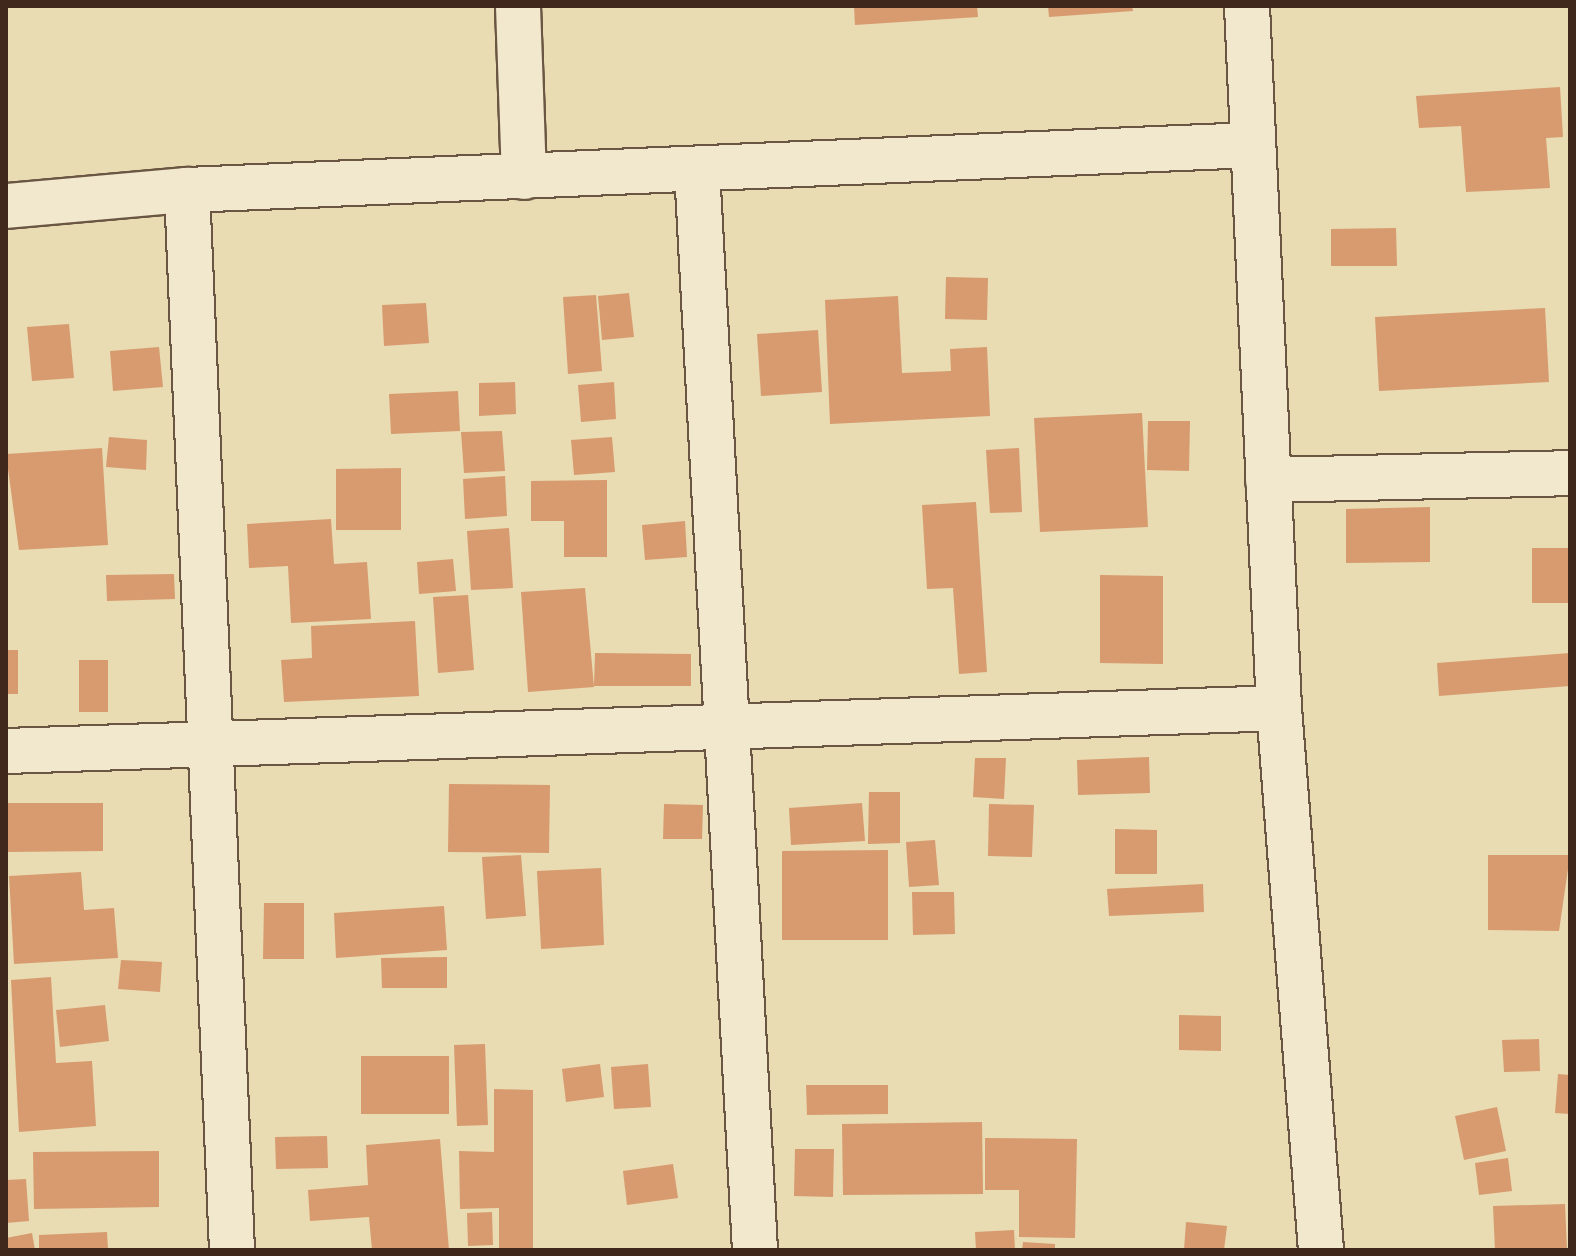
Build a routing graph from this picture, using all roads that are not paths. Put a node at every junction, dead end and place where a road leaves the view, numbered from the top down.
1 (518, 6) edge
2 (1247, 6) edge
3 (1251, 145) junction
4 (697, 169) junction
5 (524, 177) junction
6 (187, 190) junction
7 (6, 206) edge
8 (1570, 473) edge
9 (1268, 480) junction
10 (1279, 708) junction
11 (721, 727) junction
12 (209, 739) junction
13 (6, 751) edge
14 (232, 1250) edge
15 (755, 1250) edge
16 (1321, 1250) edge

1 - 5 street
2 - 3 street
3 - 4 street
3 - 9 street
4 - 5 street
4 - 11 street
5 - 6 street
6 - 7 street
6 - 12 street
8 - 9 street
9 - 10 street
10 - 11 street
10 - 16 street
11 - 12 street
11 - 15 street
12 - 13 street
12 - 14 street

